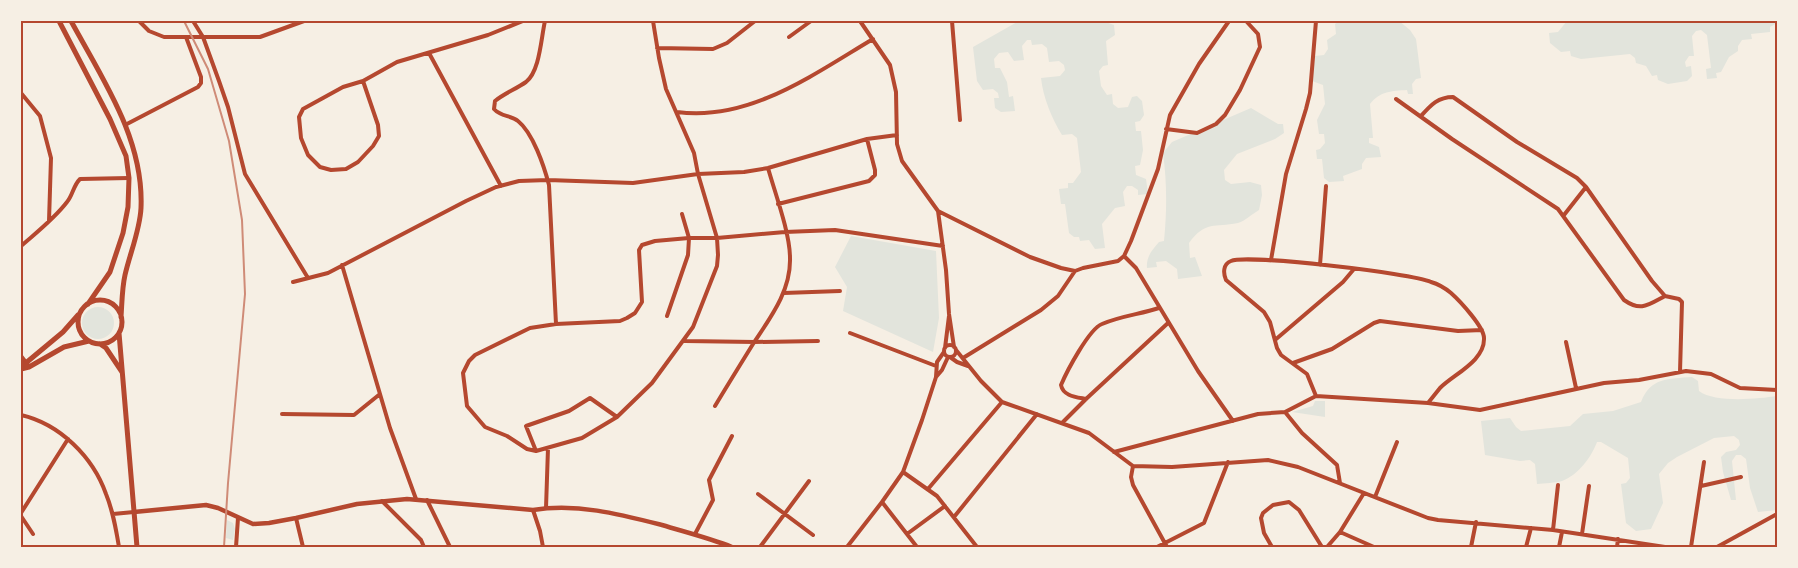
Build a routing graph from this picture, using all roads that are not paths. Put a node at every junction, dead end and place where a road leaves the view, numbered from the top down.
1 (59, 21) edge
2 (71, 21) edge
3 (139, 21) edge
4 (193, 21) edge
5 (304, 21) edge
6 (523, 21) edge
7 (545, 21) edge
8 (653, 21) edge
9 (755, 21) edge
10 (811, 21) edge
11 (860, 21) edge
12 (952, 21) edge
13 (1229, 21) edge
14 (1246, 21) edge
15 (1316, 21) edge
16 (186, 37) junction
17 (203, 37) junction
18 (789, 37) dead end
19 (873, 40) junction
20 (657, 48) junction
21 (429, 53) junction
22 (363, 81) junction
23 (21, 93) edge
24 (1396, 99) dead end
25 (677, 112) junction
26 (1421, 116) junction
27 (960, 120) dead end
28 (125, 125) junction
29 (1166, 129) junction
30 (896, 135) junction
31 (867, 140) junction
32 (768, 168) junction
33 (698, 174) junction
34 (129, 178) junction
35 (548, 180) junction
36 (501, 186) junction
37 (1326, 186) dead end
38 (1586, 187) junction
39 (778, 204) junction
40 (938, 211) junction
41 (682, 214) dead end
42 (1564, 215) junction
43 (49, 221) junction
44 (785, 232) junction
45 (689, 238) junction
46 (717, 238) junction
47 (23, 244) edge
48 (943, 246) junction
49 (1124, 256) junction
50 (1271, 260) junction
51 (1320, 265) junction
52 (342, 266) junction
53 (1354, 268) junction
54 (1075, 271) junction
55 (308, 278) junction
56 (293, 282) dead end
57 (840, 291) dead end
58 (784, 292) junction
59 (1665, 296) junction
60 (88, 304) junction
61 (1159, 308) junction
62 (80, 313) junction
63 (949, 314) junction
64 (667, 316) dead end
65 (121, 317) junction
66 (1168, 323) junction
67 (556, 324) junction
68 (1482, 330) junction
69 (119, 333) junction
70 (850, 333) dead end
71 (1275, 340) junction
72 (89, 341) junction
73 (685, 341) junction
74 (818, 341) dead end
75 (754, 342) junction
76 (1566, 342) dead end
77 (100, 344) junction
78 (955, 348) junction
79 (944, 350) junction
80 (21, 356) edge
81 (949, 357) junction
82 (963, 358) junction
83 (1293, 363) junction
84 (936, 366) junction
85 (968, 366) junction
86 (24, 367) edge
87 (1680, 372) junction
88 (123, 375) junction
89 (936, 377) junction
90 (1576, 388) junction
91 (1777, 390) edge
92 (380, 394) junction
93 (1316, 396) junction
94 (1086, 399) junction
95 (1002, 402) junction
96 (1428, 403) junction
97 (715, 406) dead end
98 (1285, 412) junction
99 (282, 414) dead end
100 (1038, 414) junction
101 (21, 415) edge
102 (618, 416) junction
103 (1233, 421) junction
104 (1063, 422) junction
105 (732, 436) dead end
106 (68, 439) junction
107 (1397, 442) dead end
108 (548, 448) junction
109 (536, 451) junction
110 (1114, 452) junction
111 (1228, 462) junction
112 (1704, 462) dead end
113 (1132, 466) junction
114 (903, 472) junction
115 (1741, 477) dead end
116 (809, 481) dead end
117 (1340, 483) junction
118 (1558, 485) dead end
119 (1588, 486) dead end
120 (1701, 486) junction
121 (928, 489) junction
122 (1364, 493) junction
123 (758, 494) dead end
124 (1375, 497) junction
125 (416, 499) junction
126 (427, 500) junction
127 (382, 501) junction
128 (882, 502) junction
129 (945, 506) junction
130 (546, 508) junction
131 (533, 510) junction
132 (134, 512) junction
133 (113, 514) junction
134 (1777, 514) edge
135 (21, 515) edge
136 (784, 515) junction
137 (954, 517) junction
138 (238, 518) junction
139 (296, 518) junction
140 (1476, 522) junction
141 (1531, 528) junction
142 (1553, 530) junction
143 (1340, 532) junction
144 (1562, 532) junction
145 (33, 534) dead end
146 (695, 534) junction
147 (907, 534) junction
148 (1582, 534) junction
149 (813, 535) dead end
150 (1618, 539) junction
151 (1166, 545) edge
152 (119, 547) edge
153 (137, 547) edge
154 (236, 547) edge
155 (304, 547) edge
156 (424, 547) edge
157 (450, 547) edge
158 (543, 547) edge
159 (732, 547) edge
160 (760, 547) edge
161 (847, 547) edge
162 (917, 547) edge
163 (978, 547) edge
164 (1157, 547) edge
165 (1272, 547) edge
166 (1322, 547) edge
167 (1328, 547) edge
168 (1374, 547) edge
169 (1471, 547) edge
170 (1526, 547) edge
171 (1559, 547) edge
172 (1616, 547) edge
173 (1665, 547) edge
174 (1690, 547) edge
175 (1717, 547) edge

1 - 34 main road
2 - 28 main road
3 - 16 street
4 - 17 street
5 - 17 street
6 - 21 street
7 - 35 street
8 - 20 street
9 - 20 street
10 - 18 street
11 - 19 street
12 - 27 street
13 - 29 street
14 - 29 street
15 - 50 street
16 - 17 street
16 - 28 street
17 - 55 street
19 - 25 street
19 - 30 street
20 - 25 street
21 - 22 street
21 - 36 street
22 - 22 street
23 - 43 street
24 - 26 street
25 - 33 street
26 - 38 street
26 - 42 street
28 - 65 main road
29 - 49 street
30 - 31 street
30 - 40 street
31 - 32 street
31 - 39 street
32 - 33 street
32 - 39 street
33 - 35 street
33 - 46 street
34 - 43 street
34 - 60 main road
35 - 36 street
35 - 67 street
36 - 52 street
37 - 51 street
38 - 42 street
38 - 59 street
39 - 44 street
40 - 48 street
40 - 54 street
41 - 45 street
42 - 59 street
43 - 47 street
44 - 46 street
44 - 48 street
44 - 58 street
45 - 46 street
45 - 64 street
45 - 67 street
46 - 73 street
48 - 63 street
49 - 54 street
49 - 61 street
50 - 51 street
50 - 71 street
51 - 53 street
52 - 55 street
52 - 92 street
53 - 68 street
53 - 71 street
54 - 82 street
55 - 56 street
57 - 58 street
58 - 75 street
59 - 87 street
60 - 62 main road
60 - 65 main road
61 - 66 street
61 - 94 street
62 - 72 main road
62 - 86 main road
63 - 78 street
63 - 79 street
65 - 69 main road
66 - 94 street
66 - 103 street
67 - 109 street
68 - 83 street
68 - 96 street
69 - 77 main road
69 - 88 main road
70 - 84 street
71 - 83 street
72 - 77 main road
72 - 86 main road
73 - 75 street
73 - 102 street
74 - 75 street
75 - 97 street
76 - 90 street
77 - 88 main road
78 - 79 street
78 - 81 street
78 - 82 street
79 - 81 street
79 - 84 street
80 - 86 street
81 - 85 street
81 - 89 street
82 - 85 street
83 - 93 street
84 - 89 street
85 - 95 street
87 - 90 street
87 - 91 street
88 - 132 main road
89 - 114 street
90 - 96 street
92 - 99 street
92 - 125 street
93 - 96 street
93 - 98 street
94 - 104 street
95 - 100 street
95 - 121 street
98 - 103 street
98 - 117 street
100 - 104 street
100 - 137 street
101 - 106 street
102 - 108 street
102 - 109 street
103 - 110 street
104 - 110 street
105 - 146 street
106 - 133 street
106 - 135 street
107 - 124 street
108 - 109 street
108 - 130 street
110 - 113 street
111 - 113 street
111 - 117 street
111 - 151 street
112 - 120 street
113 - 151 street
114 - 121 street
114 - 128 street
115 - 120 street
116 - 136 street
117 - 122 street
118 - 142 street
119 - 148 street
120 - 174 street
121 - 129 street
122 - 124 street
122 - 143 street
123 - 136 street
124 - 140 street
125 - 126 street
125 - 127 street
126 - 131 street
126 - 157 street
127 - 139 street
127 - 156 street
128 - 147 street
128 - 161 street
129 - 137 street
129 - 147 street
130 - 131 street
130 - 146 street
131 - 158 street
132 - 133 street
132 - 138 street
132 - 153 main road
133 - 152 street
134 - 175 street
135 - 145 street
136 - 149 street
136 - 160 street
137 - 163 street
138 - 139 street
138 - 154 street
139 - 155 street
140 - 141 street
140 - 169 street
141 - 142 street
141 - 170 street
142 - 144 street
143 - 167 street
143 - 168 street
144 - 148 street
144 - 171 street
146 - 159 street
147 - 162 street
148 - 150 street
150 - 172 street
150 - 173 street
151 - 164 street
165 - 166 street

